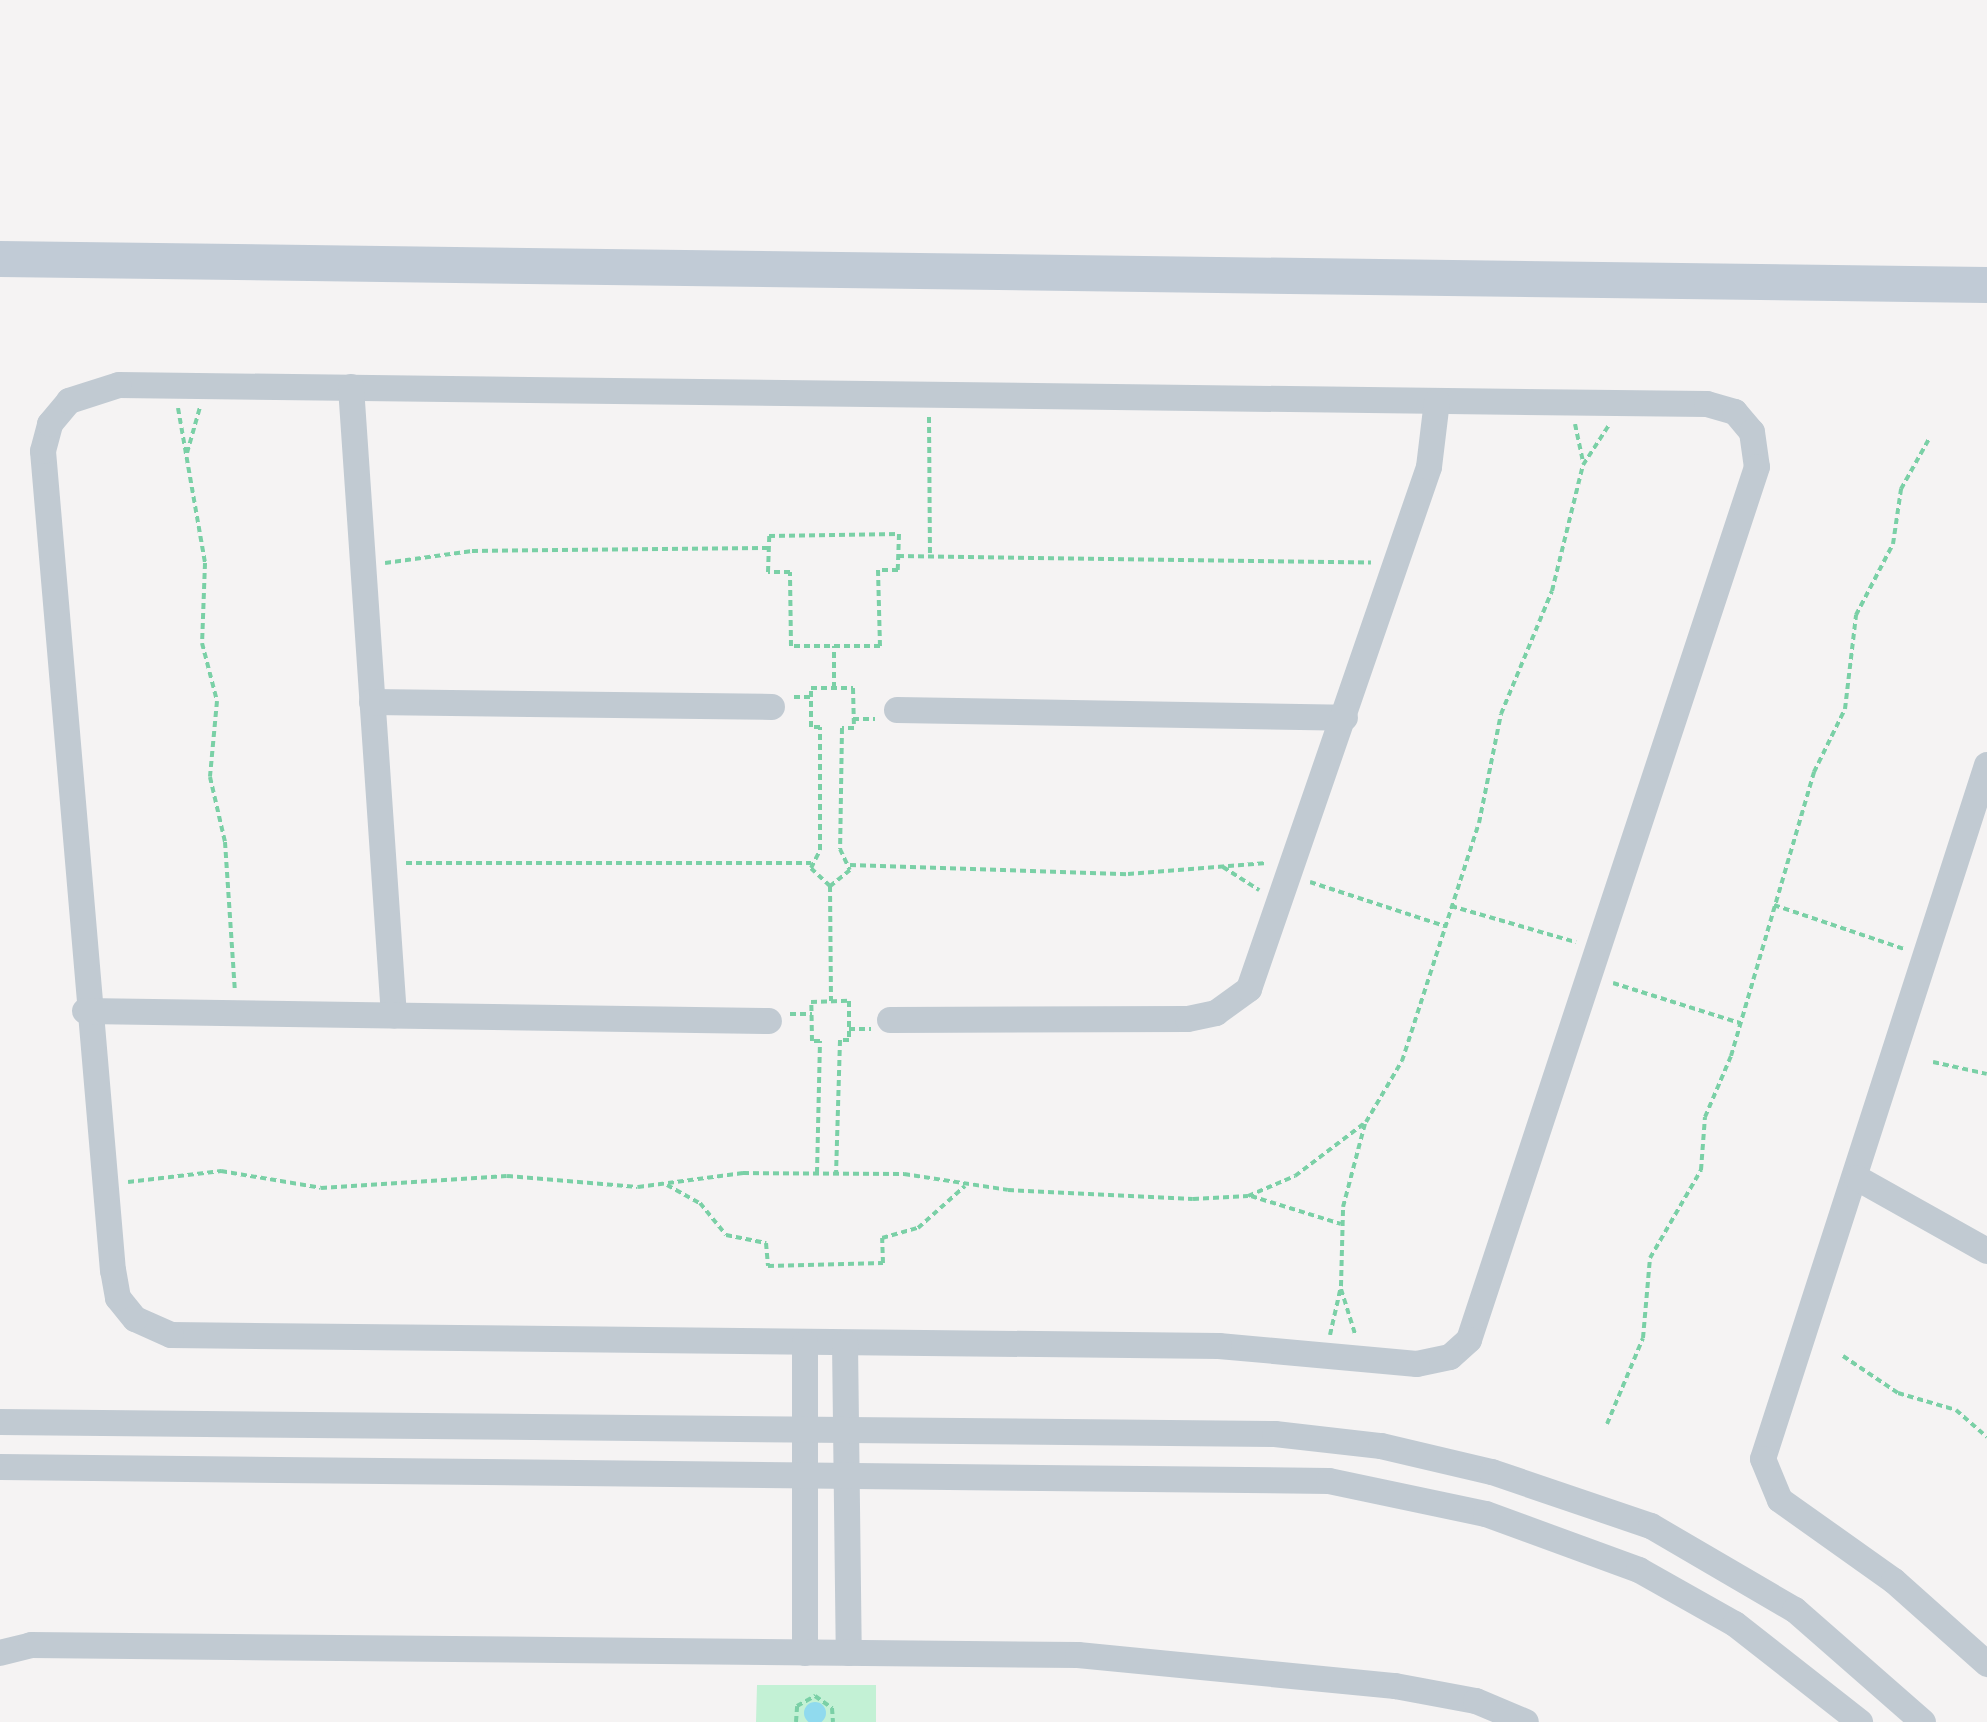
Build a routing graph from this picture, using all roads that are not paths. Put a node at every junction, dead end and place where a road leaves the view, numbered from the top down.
1 (0, 259) edge
2 (1987, 285) edge
3 (351, 387) junction
4 (1437, 401) junction
5 (372, 702) junction
6 (772, 707) dead end
7 (897, 710) dead end
8 (1345, 718) junction
9 (1987, 765) edge
10 (85, 1011) junction
11 (394, 1016) junction
12 (890, 1020) dead end
13 (769, 1021) dead end
14 (1857, 1178) junction
15 (1987, 1251) edge
16 (805, 1343) junction
17 (845, 1343) junction
18 (0, 1422) edge
19 (805, 1429) junction
20 (846, 1430) junction
21 (0, 1467) edge
22 (805, 1472) junction
23 (847, 1472) junction
24 (0, 1653) edge
25 (805, 1653) junction
26 (849, 1653) junction
27 (1987, 1664) edge
28 (1526, 1722) edge
29 (1860, 1722) edge
30 (1923, 1722) edge

1 - 2 main road
3 - 4 street
3 - 5 street
3 - 10 street
4 - 8 street
4 - 17 street
5 - 6 street
5 - 11 street
7 - 8 street
8 - 12 street
9 - 14 street
10 - 11 street
10 - 16 street
11 - 13 street
14 - 15 street
14 - 27 street
16 - 17 street
16 - 19 street
17 - 20 street
18 - 19 street
19 - 20 street
19 - 22 street
20 - 23 street
20 - 30 street
21 - 22 street
22 - 23 street
22 - 25 street
23 - 26 street
23 - 29 street
24 - 25 street
25 - 26 street
26 - 28 street

